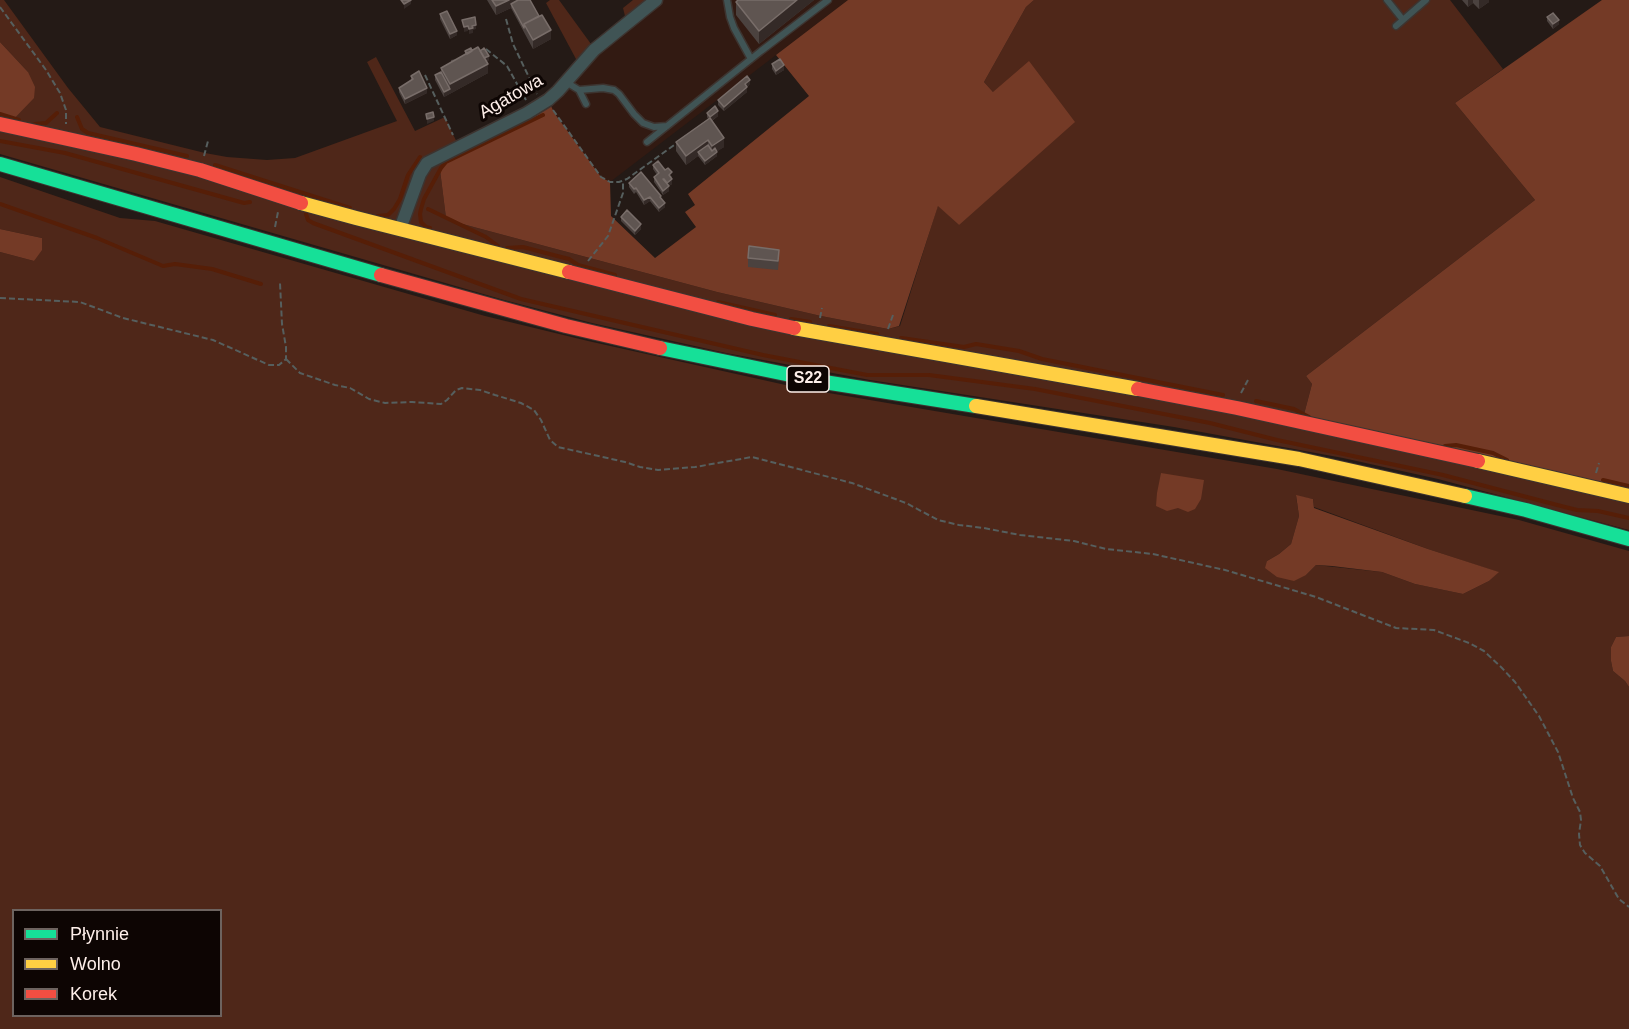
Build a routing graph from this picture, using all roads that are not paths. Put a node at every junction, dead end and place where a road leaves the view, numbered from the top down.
1 (656, 0) edge
2 (727, 0) edge
3 (828, 0) edge
4 (1387, 0) edge
5 (1426, 0) edge
6 (1403, 20) junction
7 (1396, 26) dead end
8 (751, 59) junction
9 (566, 82) junction
10 (579, 90) junction
11 (586, 104) dead end
12 (0, 123) edge
13 (668, 126) junction
14 (647, 142) dead end
15 (0, 164) edge
16 (400, 229) junction
17 (1629, 496) edge
18 (1629, 539) edge

1 - 9 street, Agatowa
2 - 8 lane
3 - 8 lane
4 - 6 lane
5 - 6 lane
6 - 7 lane
8 - 13 lane
9 - 10 lane
9 - 16 street, Agatowa
10 - 11 lane
10 - 13 lane
12 - 16 main road
13 - 14 lane
15 - 18 main road, S22
16 - 17 main road

